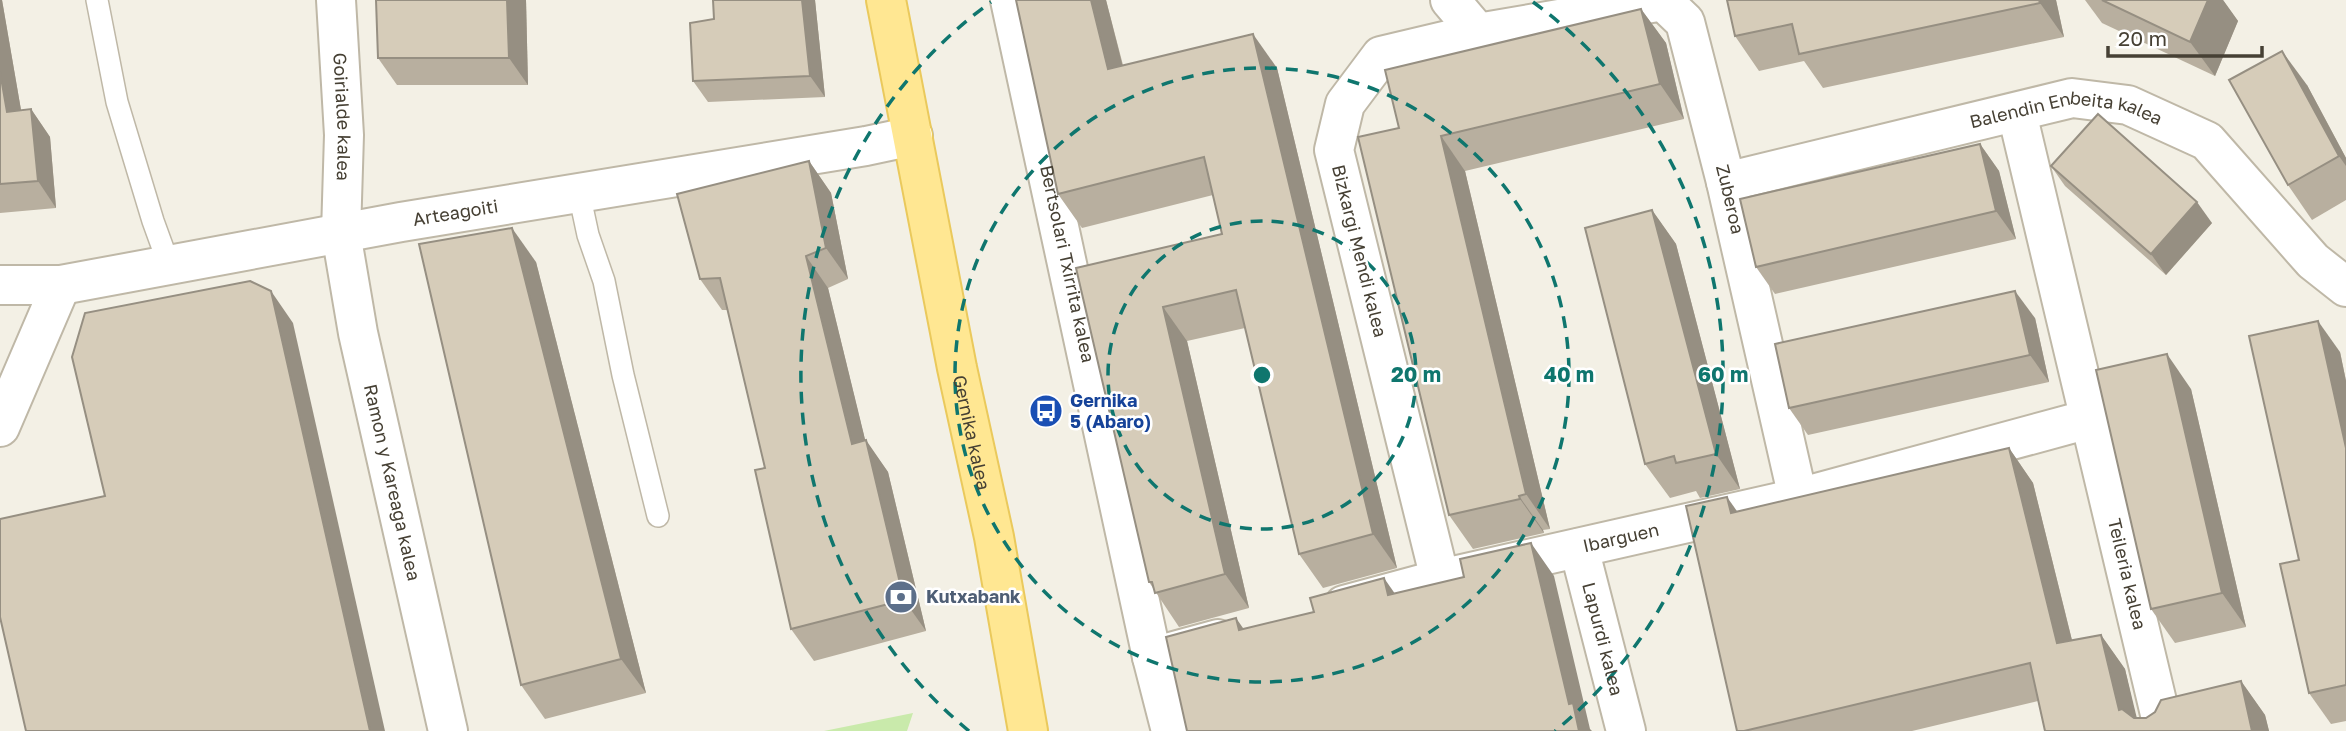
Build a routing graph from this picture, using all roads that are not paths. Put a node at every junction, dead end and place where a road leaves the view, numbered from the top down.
1 (97, 0) edge
2 (336, 0) edge
3 (886, 0) edge
4 (1010, 0) edge
5 (1450, 0) edge
6 (1663, 0) edge
7 (1478, 33) junction
8 (1381, 56) joint
9 (2017, 113) junction
10 (913, 136) junction
11 (1726, 182) junction
12 (579, 193) junction
13 (341, 233) junction
14 (169, 265) junction
15 (0, 285) edge
16 (61, 285) junction
17 (2346, 287) edge
18 (2089, 419) junction
19 (0, 427) edge
20 (1798, 498) junction
21 (658, 516) dead end
22 (1579, 548) junction
23 (1440, 579) junction
24 (1309, 614) edge
25 (1257, 628) edge
26 (1152, 657) junction
27 (448, 731) edge
28 (1028, 731) edge
29 (1171, 731) edge
30 (1626, 731) edge
31 (2164, 731) edge

1 - 14 lane
2 - 13 street, Goirialde kalea
3 - 10 main road, Gernika kalea
4 - 26 street, Bertsolari Txirrita kalea
5 - 7 street
6 - 7 street, Zuberoa
6 - 11 street, Zuberoa
7 - 8 street, Zuberoa
8 - 23 street, Bizkargi Mendi kalea
9 - 11 street, Balendin Enbeita kalea
9 - 17 street, Balendin Enbeita kalea
9 - 18 street, Teileria kalea
10 - 12 street, Arteagoiti
10 - 28 main road, Gernika kalea
11 - 20 street, Zuberoa
12 - 13 street, Arteagoiti
12 - 21 lane
13 - 14 street, Arteagoiti
13 - 27 street, Ramon y Kareaga kalea
14 - 16 street, Arteagoiti
15 - 16 street, Arteagoiti
16 - 19 street
18 - 20 street, Ibarguen
18 - 31 street, Teileria kalea
20 - 22 street, Ibarguen
22 - 23 street, Ibarguen
22 - 30 street, Lapurdi kalea
23 - 24 street, Ibarguen
25 - 26 street
26 - 29 street, Bertsolari Txirrita kalea

